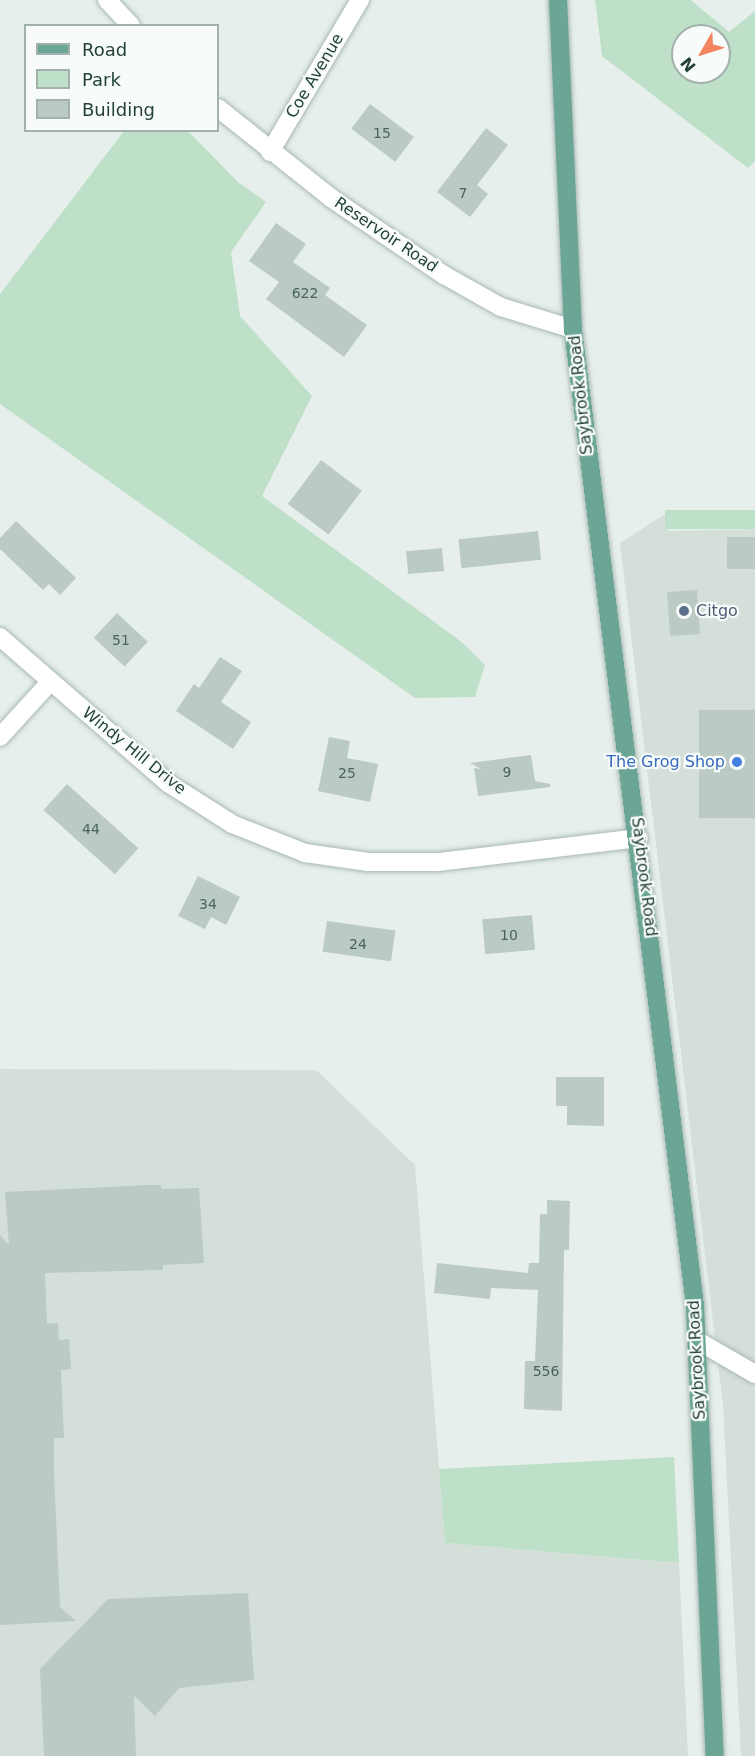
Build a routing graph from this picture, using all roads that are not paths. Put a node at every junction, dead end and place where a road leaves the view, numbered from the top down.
1 (107, 0) edge
2 (360, 0) edge
3 (558, 0) edge
4 (129, 24) edge
5 (219, 109) edge
6 (270, 152) junction
7 (573, 329) junction
8 (0, 637) edge
9 (50, 682) junction
10 (0, 737) edge
11 (639, 838) junction
12 (698, 1341) junction
13 (755, 1374) edge
14 (715, 1756) edge

1 - 4 street
2 - 6 street, Coe Avenue
3 - 7 main road, Saybrook Road
5 - 6 street, Reservoir Road
6 - 7 street, Reservoir Road
7 - 11 main road, Saybrook Road
8 - 9 street, Windy Hill Drive
9 - 10 street
9 - 11 street, Windy Hill Drive
11 - 12 main road, Saybrook Road
12 - 13 street
12 - 14 main road, Saybrook Road

